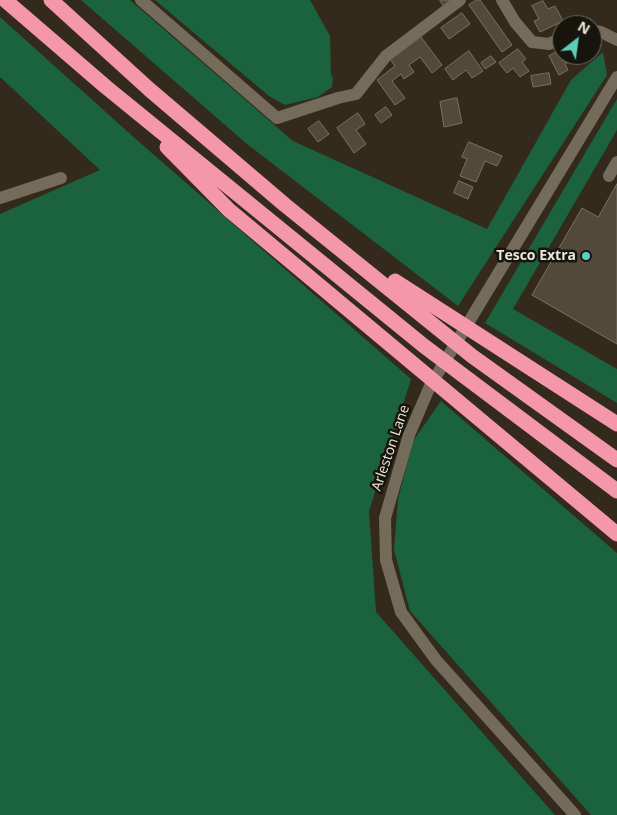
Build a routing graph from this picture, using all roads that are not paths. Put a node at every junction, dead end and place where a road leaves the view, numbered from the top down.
1 (5, 0) edge
2 (51, 0) edge
3 (140, 0) edge
4 (460, 0) edge
5 (502, 0) edge
6 (602, 32) edge
7 (617, 40) edge
8 (552, 43) edge
9 (617, 77) edge
10 (106, 87) junction
11 (617, 162) edge
12 (609, 176) dead end
13 (61, 178) dead end
14 (0, 198) edge
15 (285, 205) junction
16 (617, 424) edge
17 (617, 460) edge
18 (617, 492) edge
19 (617, 534) edge
20 (576, 815) edge

1 - 10 highway
2 - 15 highway
3 - 4 street
5 - 8 street
6 - 7 street
9 - 20 street, Arleston Lane
10 - 18 highway
10 - 19 highway
11 - 12 street
13 - 14 street
15 - 16 highway
15 - 17 highway

